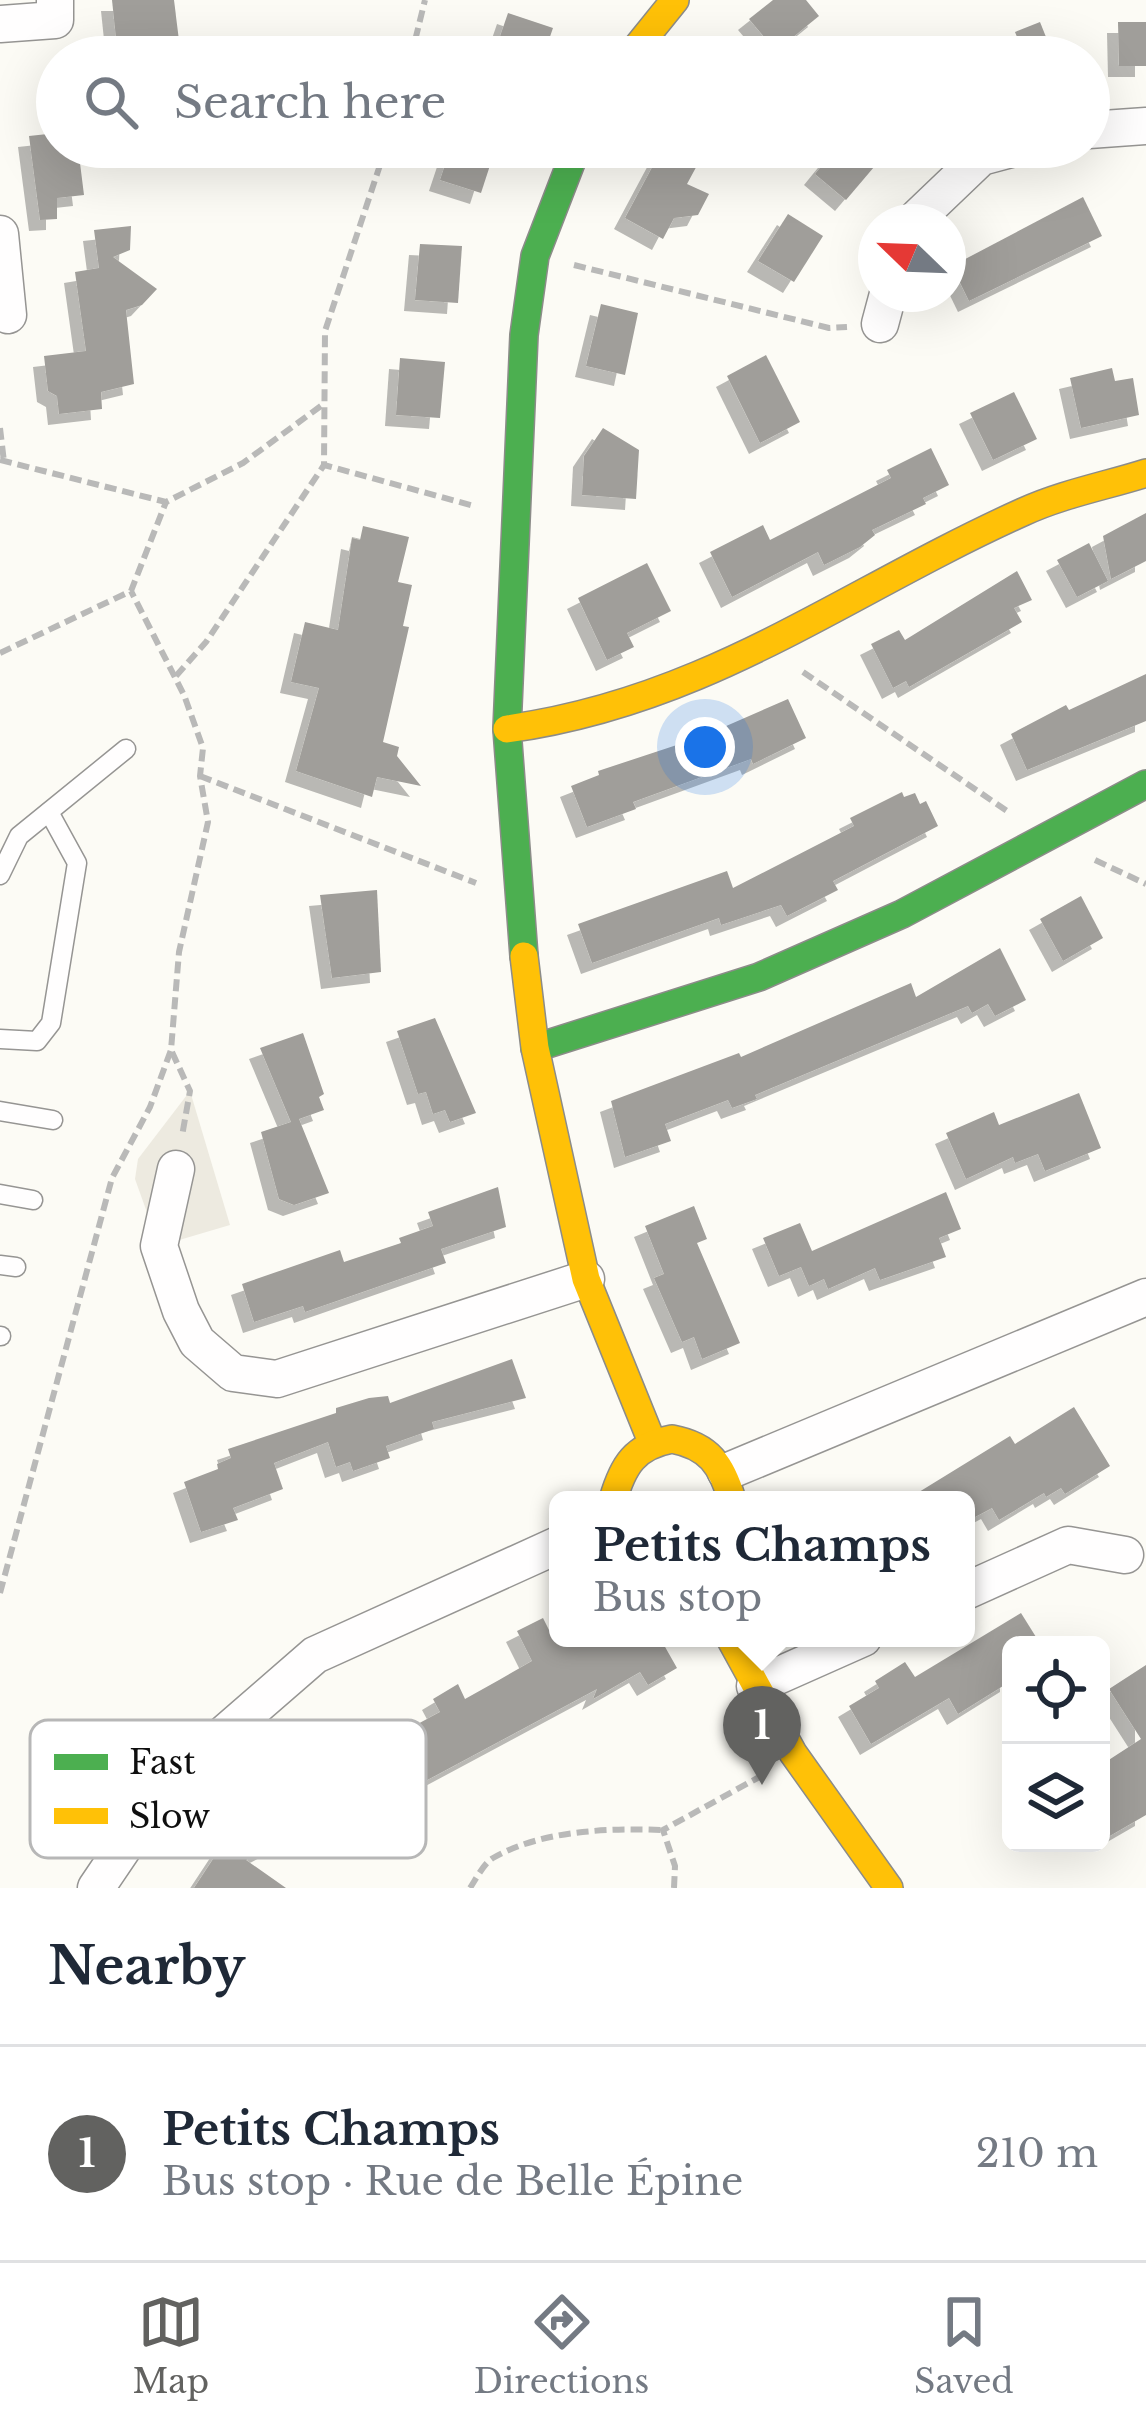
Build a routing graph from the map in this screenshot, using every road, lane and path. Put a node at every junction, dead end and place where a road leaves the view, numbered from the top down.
1 (55, 0) edge
2 (425, 0) edge
3 (675, 0) edge
4 (0, 24) edge
5 (416, 36) edge
6 (645, 36) edge
7 (1146, 126) edge
8 (1110, 129) edge
9 (379, 168) edge
10 (569, 168) edge
11 (970, 168) edge
12 (932, 204) edge
13 (0, 234) edge
14 (535, 256) junction
15 (875, 312) edge
16 (8, 315) dead end
17 (325, 403) junction
18 (0, 428) edge
19 (2, 461) edge
20 (324, 465) junction
21 (1146, 473) edge
22 (166, 502) junction
23 (518, 518) junction
24 (131, 592) junction
25 (765, 646) junction
26 (0, 653) edge
27 (176, 676) junction
28 (507, 729) junction
29 (126, 749) dead end
30 (200, 776) junction
31 (1146, 784) edge
32 (49, 812) junction
33 (1048, 838) junction
34 (0, 874) edge
35 (518, 897) junction
36 (0, 1039) edge
37 (535, 1048) junction
38 (171, 1050) junction
39 (0, 1111) edge
40 (53, 1120) dead end
41 (176, 1169) joint
42 (0, 1193) edge
43 (33, 1200) dead end
44 (586, 1279) junction
45 (1146, 1297) edge
46 (652, 1442) junction
47 (729, 1486) edge
48 (616, 1491) edge
49 (549, 1549) edge
50 (1125, 1556) dead end
51 (975, 1587) edge
52 (0, 1593) edge
53 (734, 1647) edge
54 (843, 1647) edge
55 (754, 1686) junction
56 (241, 1720) edge
57 (793, 1753) junction
58 (664, 1830) junction
59 (116, 1858) edge
60 (96, 1888) edge
61 (470, 1888) edge
62 (674, 1888) edge
63 (889, 1888) edge

1 - 4 street
2 - 5 path
3 - 6 street
7 - 8 street
9 - 17 path
10 - 14 street
11 - 12 street
13 - 16 street
14 - 15 path
14 - 23 street
17 - 20 path
17 - 22 path
18 - 19 path
19 - 22 path
20 - 23 path
20 - 27 path
21 - 25 street
22 - 24 path
23 - 28 street
24 - 26 path
24 - 27 path
25 - 28 street
25 - 33 path
27 - 30 path
28 - 35 street
29 - 32 lane
30 - 35 path
30 - 38 path
31 - 33 street
32 - 34 lane
32 - 36 lane
33 - 37 street
35 - 37 street
37 - 44 street
38 - 41 path
38 - 52 path
39 - 40 lane
41 - 44 street
42 - 43 lane
44 - 46 street
45 - 47 street
46 - 47 street
46 - 48 street
49 - 56 street
50 - 51 street
53 - 55 street
54 - 55 street
55 - 57 street
57 - 58 path
57 - 63 street
58 - 61 path
58 - 62 path
59 - 60 street

